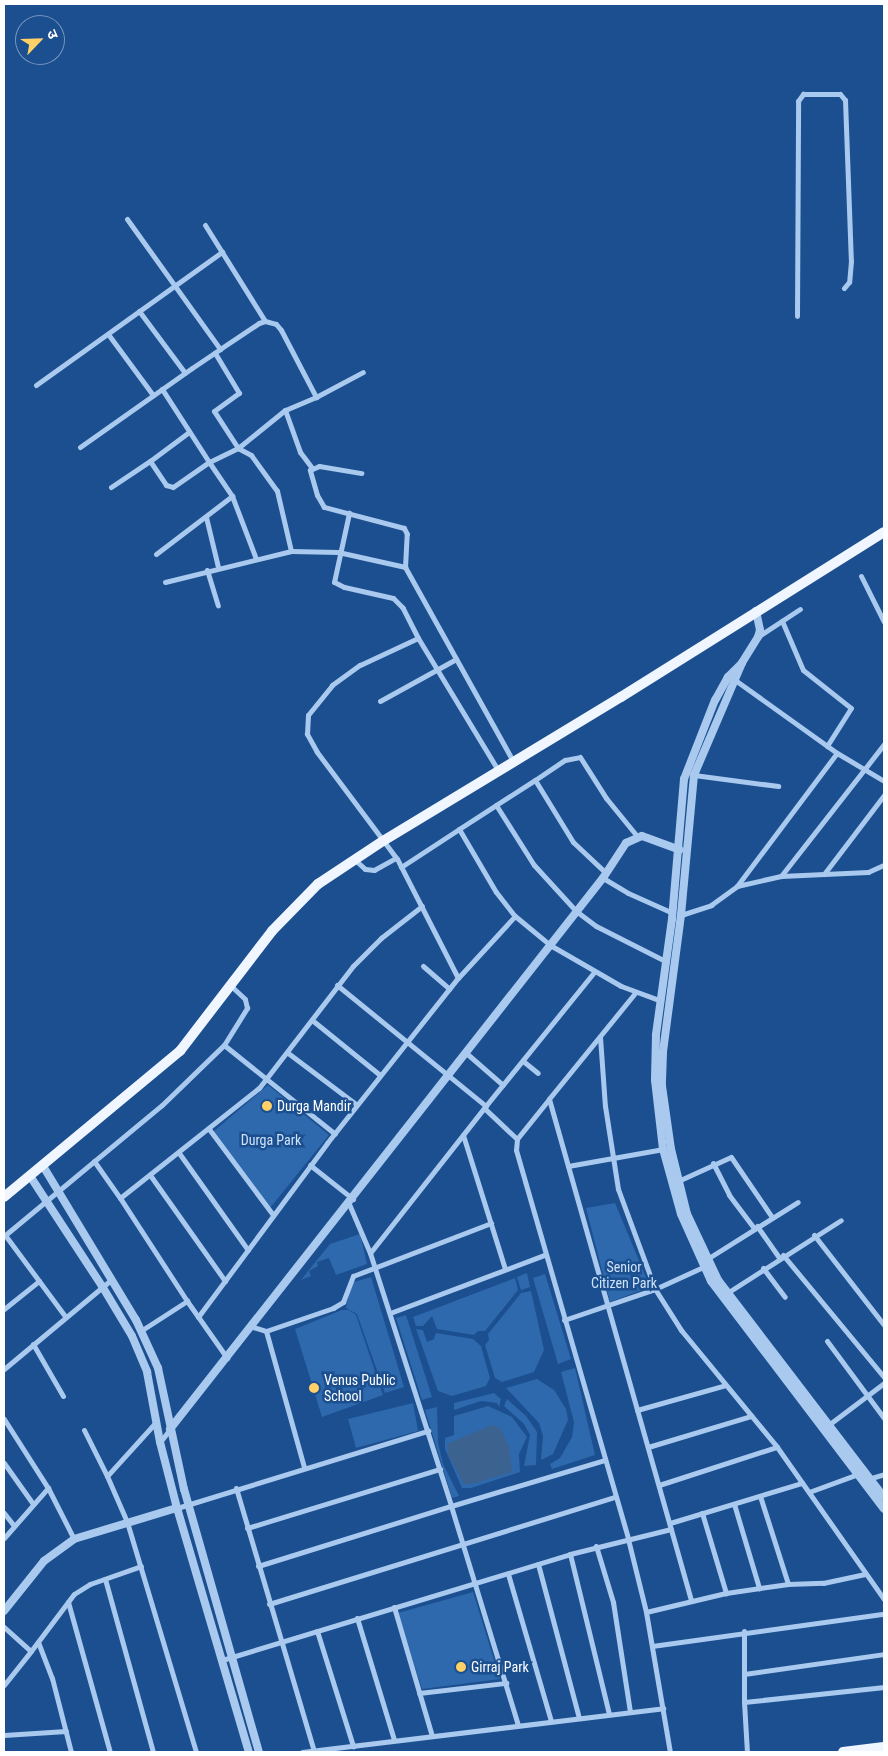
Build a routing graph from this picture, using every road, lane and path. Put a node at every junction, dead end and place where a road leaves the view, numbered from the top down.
1 (127, 219) dead end
2 (205, 225) dead end
3 (222, 252) junction
4 (174, 286) junction
5 (844, 288) dead end
6 (139, 311) junction
7 (797, 316) dead end
8 (265, 321) junction
9 (108, 334) junction
10 (220, 349) junction
11 (215, 353) junction
12 (362, 372) dead end
13 (185, 373) junction
14 (36, 386) dead end
15 (162, 389) junction
16 (153, 395) junction
17 (316, 397) junction
18 (284, 410) junction
19 (189, 432) junction
20 (80, 447) dead end
21 (238, 448) junction
22 (150, 461) junction
23 (209, 462) junction
24 (312, 468) junction
25 (361, 473) dead end
26 (111, 486) dead end
27 (232, 496) junction
28 (349, 513) junction
29 (206, 516) junction
30 (883, 536) edge
31 (291, 551) junction
32 (338, 552) junction
33 (156, 554) dead end
34 (256, 559) junction
35 (218, 567) junction
36 (405, 567) junction
37 (207, 570) junction
38 (862, 576) dead end
39 (165, 582) dead end
40 (218, 605) dead end
41 (800, 609) dead end
42 (756, 611) junction
43 (782, 621) junction
44 (884, 622) edge
45 (758, 637) junction
46 (418, 638) junction
47 (456, 659) junction
48 (742, 663) junction
49 (435, 672) junction
50 (735, 680) junction
51 (380, 701) dead end
52 (884, 744) edge
53 (827, 746) junction
54 (837, 754) junction
55 (513, 760) junction
56 (498, 770) junction
57 (863, 770) junction
58 (694, 775) junction
59 (536, 780) junction
60 (884, 780) edge
61 (778, 786) dead end
62 (884, 795) edge
63 (496, 805) junction
64 (459, 828) junction
65 (637, 836) junction
66 (383, 840) junction
67 (677, 849) junction
68 (687, 851) junction
69 (396, 858) junction
70 (355, 859) junction
71 (884, 865) edge
72 (401, 867) junction
73 (824, 874) junction
74 (605, 875) junction
75 (781, 876) junction
76 (737, 886) junction
77 (422, 906) junction
78 (576, 911) junction
79 (677, 914) junction
80 (515, 916) junction
81 (550, 944) junction
82 (665, 961) junction
83 (423, 966) dead end
84 (595, 971) junction
85 (458, 978) junction
86 (337, 985) junction
87 (231, 986) junction
88 (449, 989) junction
89 (635, 993) junction
90 (659, 1000) junction
91 (312, 1020) junction
92 (600, 1036) junction
93 (406, 1041) junction
94 (224, 1045) junction
95 (465, 1052) junction
96 (288, 1053) junction
97 (523, 1061) junction
98 (538, 1073) dead end
99 (448, 1074) junction
100 (380, 1075) junction
101 (268, 1078) junction
102 (503, 1085) junction
103 (549, 1100) junction
104 (357, 1105) junction
105 (485, 1107) junction
106 (208, 1129) junction
107 (334, 1134) junction
108 (463, 1135) junction
109 (518, 1139) junction
110 (662, 1148) junction
111 (179, 1153) junction
112 (611, 1158) junction
113 (94, 1160) junction
114 (714, 1162) junction
115 (310, 1165) junction
116 (42, 1166) junction
117 (568, 1166) junction
118 (150, 1175) junction
119 (30, 1176) junction
120 (678, 1181) junction
121 (57, 1191) junction
122 (4, 1197) edge
123 (120, 1198) junction
124 (47, 1200) junction
125 (351, 1201) junction
126 (798, 1202) dead end
127 (273, 1215) junction
128 (772, 1217) junction
129 (841, 1220) dead end
130 (491, 1223) junction
131 (755, 1227) junction
132 (4, 1235) edge
133 (814, 1235) junction
134 (248, 1250) junction
135 (370, 1253) junction
136 (544, 1254) junction
137 (781, 1256) junction
138 (705, 1263) junction
139 (375, 1267) junction
140 (763, 1268) junction
141 (505, 1269) junction
142 (111, 1280) junction
143 (225, 1280) junction
144 (39, 1281) junction
145 (102, 1286) junction
146 (656, 1289) junction
147 (726, 1293) junction
148 (784, 1297) dead end
149 (187, 1300) junction
150 (608, 1306) junction
151 (4, 1309) edge
152 (390, 1313) junction
153 (65, 1316) junction
154 (198, 1317) junction
155 (564, 1320) junction
156 (884, 1325) edge
157 (253, 1327) junction
158 (142, 1330) junction
159 (266, 1331) junction
160 (827, 1341) dead end
161 (33, 1344) junction
162 (227, 1358) junction
163 (4, 1369) edge
164 (884, 1377) edge
165 (884, 1383) edge
166 (726, 1385) junction
167 (62, 1396) dead end
168 (868, 1396) junction
169 (637, 1410) junction
170 (752, 1416) junction
171 (884, 1418) edge
172 (4, 1419) edge
173 (157, 1422) junction
174 (827, 1426) junction
175 (84, 1430) dead end
176 (170, 1430) junction
177 (428, 1431) junction
178 (160, 1442) junction
179 (648, 1447) junction
180 (777, 1447) junction
181 (604, 1460) junction
182 (4, 1463) edge
183 (304, 1467) junction
184 (440, 1469) junction
185 (859, 1473) junction
186 (884, 1474) edge
187 (107, 1476) junction
188 (868, 1480) junction
189 (802, 1483) junction
190 (658, 1485) junction
191 (48, 1488) junction
192 (236, 1488) junction
193 (809, 1492) junction
194 (615, 1496) junction
195 (760, 1496) junction
196 (884, 1497) edge
197 (33, 1504) junction
198 (188, 1504) junction
199 (734, 1504) junction
200 (451, 1506) junction
201 (177, 1508) junction
202 (884, 1509) edge
203 (4, 1513) edge
204 (702, 1513) junction
205 (128, 1522) junction
206 (14, 1526) junction
207 (670, 1526) junction
208 (247, 1528) junction
209 (4, 1538) edge
210 (628, 1539) junction
211 (74, 1540) junction
212 (462, 1546) junction
213 (596, 1546) junction
214 (570, 1554) junction
215 (538, 1564) junction
216 (141, 1566) junction
217 (258, 1566) junction
218 (508, 1574) junction
219 (865, 1574) junction
220 (104, 1579) junction
221 (788, 1584) junction
222 (474, 1585) junction
223 (759, 1588) junction
224 (726, 1593) junction
225 (691, 1600) junction
226 (884, 1600) edge
227 (68, 1602) junction
228 (270, 1604) junction
229 (394, 1607) junction
230 (4, 1611) edge
231 (646, 1612) junction
232 (884, 1614) edge
233 (357, 1618) junction
234 (4, 1627) edge
235 (317, 1631) junction
236 (744, 1631) junction
237 (38, 1642) junction
238 (280, 1642) junction
239 (652, 1646) junction
240 (31, 1651) junction
241 (884, 1654) edge
242 (232, 1657) junction
243 (222, 1660) junction
244 (744, 1674) junction
245 (506, 1683) junction
246 (4, 1685) edge
247 (884, 1687) edge
248 (419, 1693) junction
249 (744, 1702) junction
250 (663, 1708) junction
251 (630, 1712) junction
252 (609, 1714) junction
253 (579, 1718) junction
254 (551, 1721) junction
255 (518, 1725) junction
256 (66, 1730) junction
257 (4, 1735) edge
258 (432, 1736) junction
259 (394, 1740) junction
260 (353, 1746) junction
261 (884, 1747) edge
262 (314, 1751) junction
263 (71, 1752) edge
264 (110, 1752) edge
265 (153, 1752) edge
266 (196, 1752) edge
267 (249, 1752) edge
268 (259, 1752) edge
269 (302, 1752) edge
270 (670, 1752) edge
271 (747, 1752) edge
272 (843, 1752) edge

1 - 4 street
2 - 3 street
3 - 4 street
3 - 8 street
4 - 6 street
4 - 10 street
5 - 7 street
6 - 9 street
6 - 13 street
8 - 10 street
8 - 17 street
9 - 14 street
9 - 16 street
10 - 11 street
11 - 13 street
11 - 21 street
12 - 17 street
13 - 15 street
15 - 16 street
15 - 19 street
16 - 20 street
17 - 18 street
18 - 21 street
18 - 24 street
19 - 22 street
19 - 23 street
21 - 23 street
21 - 31 street
22 - 23 street
22 - 26 street
23 - 27 street
24 - 25 street
24 - 28 street
27 - 29 street
27 - 34 street
28 - 32 street
28 - 36 street
29 - 33 street
29 - 35 street
30 - 42 main road
31 - 32 street
31 - 34 street
32 - 36 street
32 - 46 street
34 - 35 street
35 - 37 street
36 - 47 street
37 - 39 street
37 - 40 street
38 - 44 street
41 - 43 street
42 - 45 street
42 - 55 main road
43 - 45 street
43 - 53 street
45 - 48 street
46 - 49 street
46 - 66 street
47 - 49 street
47 - 55 street
48 - 50 street
48 - 67 street
49 - 51 street
49 - 56 street
50 - 53 street
50 - 58 street
52 - 57 street
53 - 54 street
54 - 57 street
54 - 76 street
55 - 56 main road
56 - 66 main road
57 - 60 street
57 - 75 street
58 - 61 street
58 - 68 street
59 - 63 street
59 - 65 street
59 - 74 street
62 - 73 street
63 - 64 street
63 - 78 street
64 - 72 street
64 - 80 street
65 - 67 street
65 - 74 street
66 - 69 street
66 - 70 main road
67 - 68 street
67 - 79 street
68 - 79 street
69 - 70 street
69 - 72 street
70 - 87 main road
71 - 73 street
72 - 77 street
73 - 75 street
74 - 78 street
74 - 79 street
75 - 76 street
76 - 79 street
77 - 85 street
77 - 86 street
78 - 81 street
78 - 82 street
79 - 82 street
79 - 120 street
80 - 81 street
80 - 85 street
81 - 84 street
81 - 95 street
82 - 90 street
83 - 88 street
84 - 89 street
84 - 97 street
85 - 88 street
86 - 91 street
86 - 93 street
87 - 94 street
87 - 116 main road
88 - 93 street
89 - 90 street
89 - 92 street
90 - 110 street
91 - 96 street
91 - 100 street
92 - 103 street
92 - 112 street
93 - 99 street
93 - 100 street
94 - 101 street
94 - 113 street
95 - 99 street
95 - 102 street
96 - 101 street
96 - 104 street
97 - 98 street
97 - 102 street
99 - 105 street
99 - 125 street
100 - 104 street
101 - 106 street
101 - 107 street
102 - 105 street
103 - 109 street
103 - 117 street
104 - 107 street
105 - 108 street
105 - 109 street
106 - 111 street
106 - 127 street
107 - 115 street
108 - 130 street
108 - 135 street
109 - 136 street
110 - 112 street
110 - 138 street
111 - 118 street
111 - 134 street
112 - 117 street
112 - 146 street
113 - 121 street
113 - 123 street
114 - 120 street
114 - 128 street
114 - 131 street
115 - 125 street
115 - 127 street
116 - 119 main road
116 - 121 street
117 - 150 street
118 - 123 street
118 - 143 street
119 - 122 main road
119 - 124 street
120 - 138 street
121 - 124 street
121 - 142 street
123 - 149 street
124 - 132 street
124 - 145 street
125 - 135 street
125 - 157 street
126 - 128 street
127 - 134 street
128 - 131 street
129 - 133 street
130 - 139 street
130 - 141 street
131 - 137 street
131 - 138 street
132 - 144 street
133 - 137 street
133 - 156 street
134 - 143 street
135 - 139 street
136 - 141 street
136 - 155 street
137 - 140 street
137 - 164 street
138 - 146 street
138 - 147 street
138 - 174 street
139 - 152 street
139 - 159 street
140 - 147 street
140 - 148 street
141 - 152 street
142 - 145 street
142 - 158 street
143 - 154 street
144 - 151 street
144 - 153 street
145 - 153 street
145 - 173 street
146 - 150 street
146 - 166 street
147 - 174 street
149 - 154 street
149 - 158 street
150 - 155 street
150 - 169 street
152 - 177 street
153 - 161 street
154 - 162 street
155 - 181 street
157 - 159 street
157 - 162 street
158 - 176 street
159 - 183 street
160 - 168 street
161 - 163 street
161 - 167 street
162 - 176 street
165 - 168 street
166 - 169 street
166 - 170 street
168 - 171 street
168 - 174 street
169 - 179 street
170 - 179 street
170 - 180 street
172 - 191 street
173 - 178 street
173 - 187 street
174 - 185 street
174 - 188 street
175 - 187 street
176 - 178 street
176 - 198 street
177 - 183 street
177 - 184 street
178 - 201 street
179 - 190 street
180 - 189 street
180 - 190 street
181 - 194 street
181 - 200 street
182 - 197 street
183 - 192 street
184 - 200 street
184 - 208 street
185 - 188 street
185 - 193 street
186 - 188 street
187 - 205 street
188 - 196 street
188 - 202 street
189 - 193 street
189 - 195 street
190 - 207 street
191 - 197 street
191 - 211 street
192 - 198 street
192 - 208 street
193 - 219 street
194 - 210 street
194 - 212 street
195 - 199 street
195 - 221 street
197 - 206 street
198 - 201 street
198 - 242 street
199 - 204 street
199 - 223 street
200 - 212 street
200 - 217 street
201 - 205 street
201 - 243 street
203 - 206 street
204 - 207 street
204 - 224 street
205 - 211 street
205 - 216 street
206 - 209 street
207 - 210 street
207 - 225 street
208 - 217 street
210 - 213 street
210 - 231 street
211 - 230 street
212 - 222 street
212 - 228 street
213 - 214 street
213 - 251 street
214 - 215 street
214 - 252 street
215 - 218 street
215 - 253 street
216 - 220 street
216 - 266 street
217 - 228 street
218 - 222 street
218 - 254 street
219 - 221 street
219 - 226 street
220 - 227 street
220 - 265 street
221 - 223 street
222 - 229 street
222 - 245 street
223 - 224 street
224 - 225 street
225 - 231 street
227 - 237 street
227 - 264 street
228 - 238 street
229 - 233 street
229 - 248 street
231 - 239 street
232 - 236 street
233 - 235 street
233 - 259 street
234 - 240 street
235 - 238 street
235 - 260 street
236 - 239 street
236 - 244 street
237 - 240 street
237 - 256 street
238 - 242 street
238 - 262 street
239 - 250 street
240 - 246 street
241 - 244 street
242 - 243 street
242 - 268 street
243 - 267 street
244 - 249 street
245 - 248 street
245 - 255 street
247 - 249 street
248 - 258 street
249 - 271 street
250 - 251 street
250 - 270 street
251 - 252 street
252 - 253 street
253 - 254 street
254 - 255 street
255 - 258 street
256 - 257 street
256 - 263 street
258 - 259 street
259 - 260 street
260 - 262 street
261 - 272 main road
262 - 269 street

